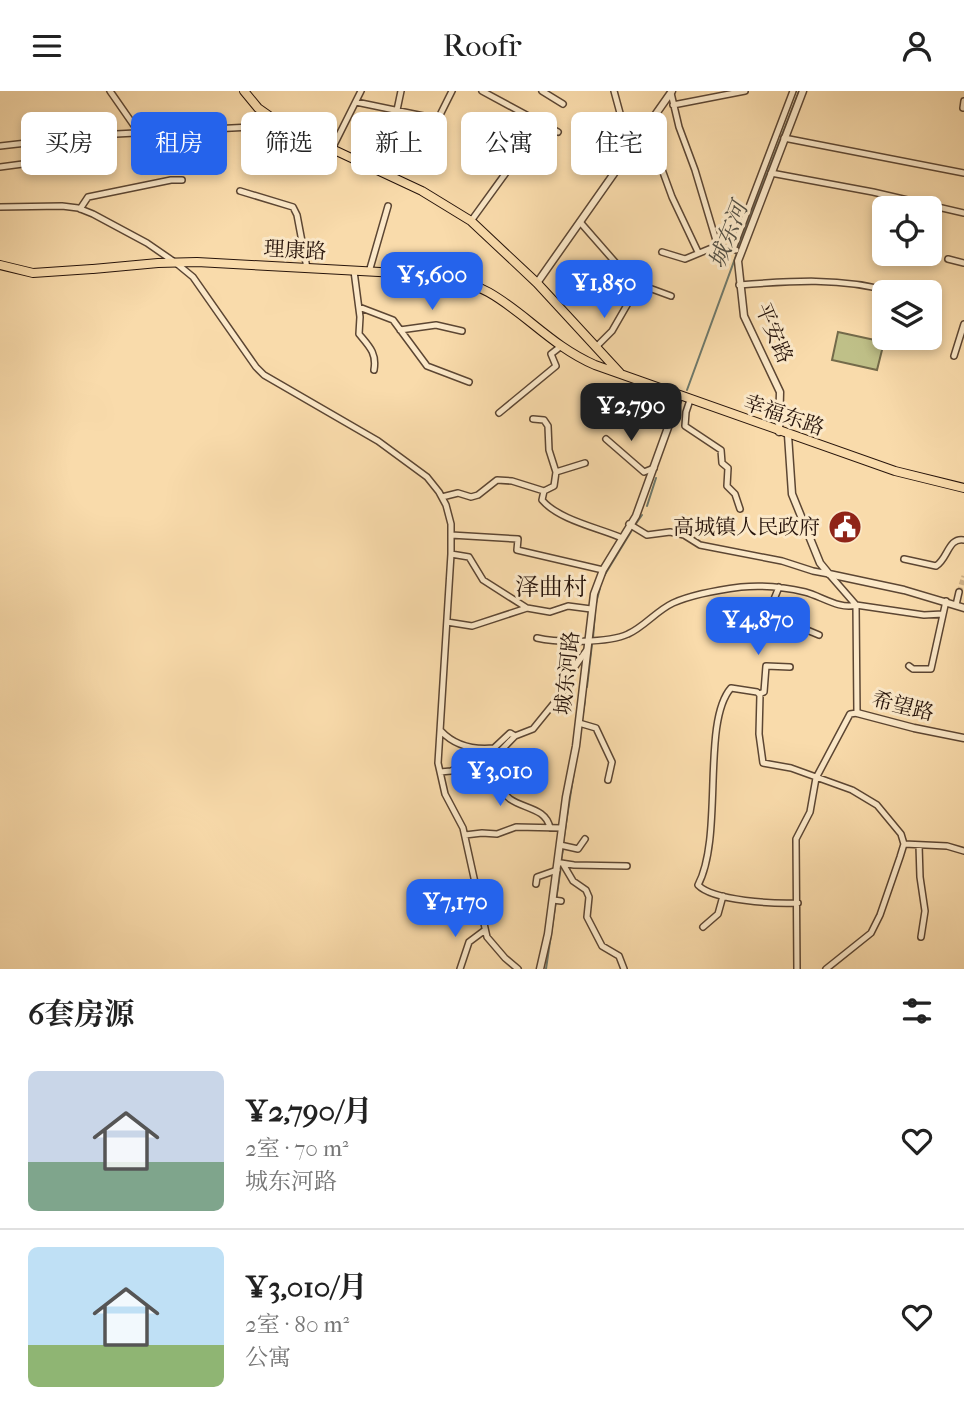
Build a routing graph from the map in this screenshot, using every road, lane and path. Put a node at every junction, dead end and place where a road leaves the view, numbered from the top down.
1 (110, 91) edge
2 (244, 91) edge
3 (361, 91) edge
4 (401, 91) edge
5 (452, 91) edge
6 (482, 91) edge
7 (542, 91) edge
8 (614, 91) edge
9 (745, 91) edge
10 (793, 91) edge
11 (803, 91) edge
12 (671, 92) edge
13 (356, 102) junction
14 (562, 104) dead end
15 (673, 105) junction
16 (397, 110) junction
17 (263, 112) edge
18 (620, 112) edge
19 (657, 112) edge
20 (131, 121) edge
21 (131, 132) edge
22 (558, 132) dead end
23 (784, 138) junction
24 (337, 139) edge
25 (0, 146) edge
26 (337, 151) edge
27 (21, 164) edge
28 (0, 167) edge
29 (771, 173) junction
30 (964, 173) edge
31 (504, 175) edge
32 (613, 175) edge
33 (664, 175) edge
34 (182, 180) dead end
35 (240, 191) dead end
36 (388, 206) dead end
37 (0, 207) edge
38 (80, 209) junction
39 (964, 213) edge
40 (471, 221) junction
41 (580, 222) junction
42 (718, 247) junction
43 (737, 250) junction
44 (662, 252) dead end
45 (698, 252) junction
46 (948, 259) dead end
47 (176, 263) junction
48 (964, 263) edge
49 (0, 265) edge
50 (307, 268) junction
51 (354, 271) junction
52 (369, 272) junction
53 (537, 283) junction
54 (739, 285) junction
55 (872, 288) edge
56 (671, 296) dead end
57 (627, 306) dead end
58 (359, 307) junction
59 (964, 324) edge
60 (400, 330) junction
61 (462, 331) dead end
62 (560, 347) junction
63 (600, 350) junction
64 (954, 356) dead end
65 (595, 365) junction
66 (374, 370) dead end
67 (622, 376) junction
68 (469, 382) dead end
69 (679, 397) junction
70 (690, 400) junction
71 (499, 413) dead end
72 (533, 419) dead end
73 (783, 433) junction
74 (606, 439) dead end
75 (585, 463) dead end
76 (654, 468) junction
77 (556, 472) junction
78 (964, 488) edge
79 (544, 491) junction
80 (442, 497) junction
81 (740, 509) dead end
82 (632, 527) junction
83 (451, 535) junction
84 (622, 538) junction
85 (964, 540) edge
86 (451, 554) junction
87 (904, 559) dead end
88 (603, 570) junction
89 (829, 574) junction
90 (779, 587) junction
91 (960, 592) dead end
92 (946, 601) junction
93 (856, 604) junction
94 (956, 605) junction
95 (527, 608) junction
96 (592, 608) junction
97 (964, 608) edge
98 (943, 614) junction
99 (447, 622) junction
100 (818, 635) dead end
101 (537, 638) dead end
102 (591, 641) junction
103 (586, 651) junction
104 (909, 666) dead end
105 (790, 667) dead end
106 (759, 694) junction
107 (857, 713) junction
108 (582, 724) junction
109 (441, 731) junction
110 (515, 736) junction
111 (964, 738) edge
112 (488, 764) junction
113 (440, 772) junction
114 (816, 778) junction
115 (608, 780) dead end
116 (550, 828) junction
117 (562, 828) junction
118 (465, 835) junction
119 (585, 839) dead end
120 (904, 844) junction
121 (919, 845) junction
122 (563, 846) junction
123 (964, 851) edge
124 (559, 864) junction
125 (627, 866) dead end
126 (536, 884) dead end
127 (723, 896) junction
128 (552, 899) junction
129 (561, 901) dead end
130 (798, 904) junction
131 (703, 927) dead end
132 (485, 930) junction
133 (921, 937) dead end
134 (460, 969) edge
135 (518, 969) edge
136 (540, 969) edge
137 (624, 969) edge
138 (797, 969) edge
139 (826, 969) edge

1 - 20 street
2 - 17 main road
3 - 13 street
4 - 16 street
5 - 16 street
6 - 22 street
7 - 14 street
8 - 18 street
9 - 15 street
10 - 43 street
11 - 23 street, 平安路
12 - 15 street
12 - 19 street
13 - 16 street
13 - 24 street
15 - 42 street
21 - 25 street
23 - 29 street, 平安路
23 - 30 street
26 - 40 main road
27 - 28 street
29 - 39 street
29 - 43 street, 平安路
31 - 40 street
32 - 41 street
33 - 45 street
34 - 38 street
35 - 50 street
36 - 52 street
37 - 38 street
38 - 47 street
40 - 53 main road
41 - 53 street
41 - 56 street
42 - 43 street
42 - 45 street
43 - 54 street, 平安路
44 - 45 street
46 - 48 street
47 - 49 main road, 理康路
47 - 50 main road, 理康路
47 - 80 street
50 - 51 main road, 理康路
51 - 52 main road, 理康路
51 - 58 street
52 - 62 main road, 理康路
53 - 63 main road
54 - 55 street
54 - 73 street, 平安路
57 - 63 street
58 - 60 street
58 - 66 street
59 - 64 street
60 - 61 street
60 - 68 street
62 - 65 main road, 理康路
62 - 71 street
63 - 65 main road
63 - 67 main road
65 - 67 main road, 幸福东路
67 - 69 main road, 幸福东路
69 - 70 main road, 幸福东路
69 - 76 street, 城东河路
70 - 73 main road, 幸福东路
70 - 81 street
72 - 77 street
73 - 78 main road, 幸福东路
73 - 89 street, 平安路
74 - 76 street
75 - 77 street
76 - 82 street, 城东河路
77 - 79 street
79 - 80 street
79 - 84 street
80 - 83 street
82 - 84 street, 城东河路
82 - 89 street
83 - 86 street
83 - 88 street
84 - 88 street, 城东河路
85 - 87 street
86 - 95 street
86 - 99 street
88 - 96 street, 城东河路
89 - 92 street
89 - 93 street
90 - 93 street
90 - 100 street
90 - 102 street
91 - 94 street
92 - 94 street
92 - 98 street
93 - 98 street
93 - 107 street, 希望路
94 - 97 street
95 - 96 street
95 - 99 street
96 - 102 street, 城东河路
98 - 104 street
99 - 109 street
101 - 102 street
102 - 103 street, 城东河路
103 - 108 street, 城东河路
103 - 110 street
105 - 106 street
106 - 114 street
106 - 127 street
107 - 111 street, 希望路
107 - 114 street
108 - 115 street
108 - 117 street, 城东河路
109 - 110 street
109 - 113 street
110 - 112 street
112 - 113 street
112 - 116 street
113 - 118 street
114 - 120 street
114 - 130 street
116 - 117 street
116 - 118 street
117 - 122 street, 城东河路
118 - 132 street
119 - 122 street
120 - 121 street
120 - 139 street
121 - 123 street
121 - 133 street
122 - 124 street, 城东河路
124 - 125 street
124 - 126 street
124 - 128 street, 城东河路
124 - 137 street
127 - 130 street
127 - 131 street
128 - 129 street
128 - 136 street, 城东河路
130 - 138 street
132 - 134 street
132 - 135 street

